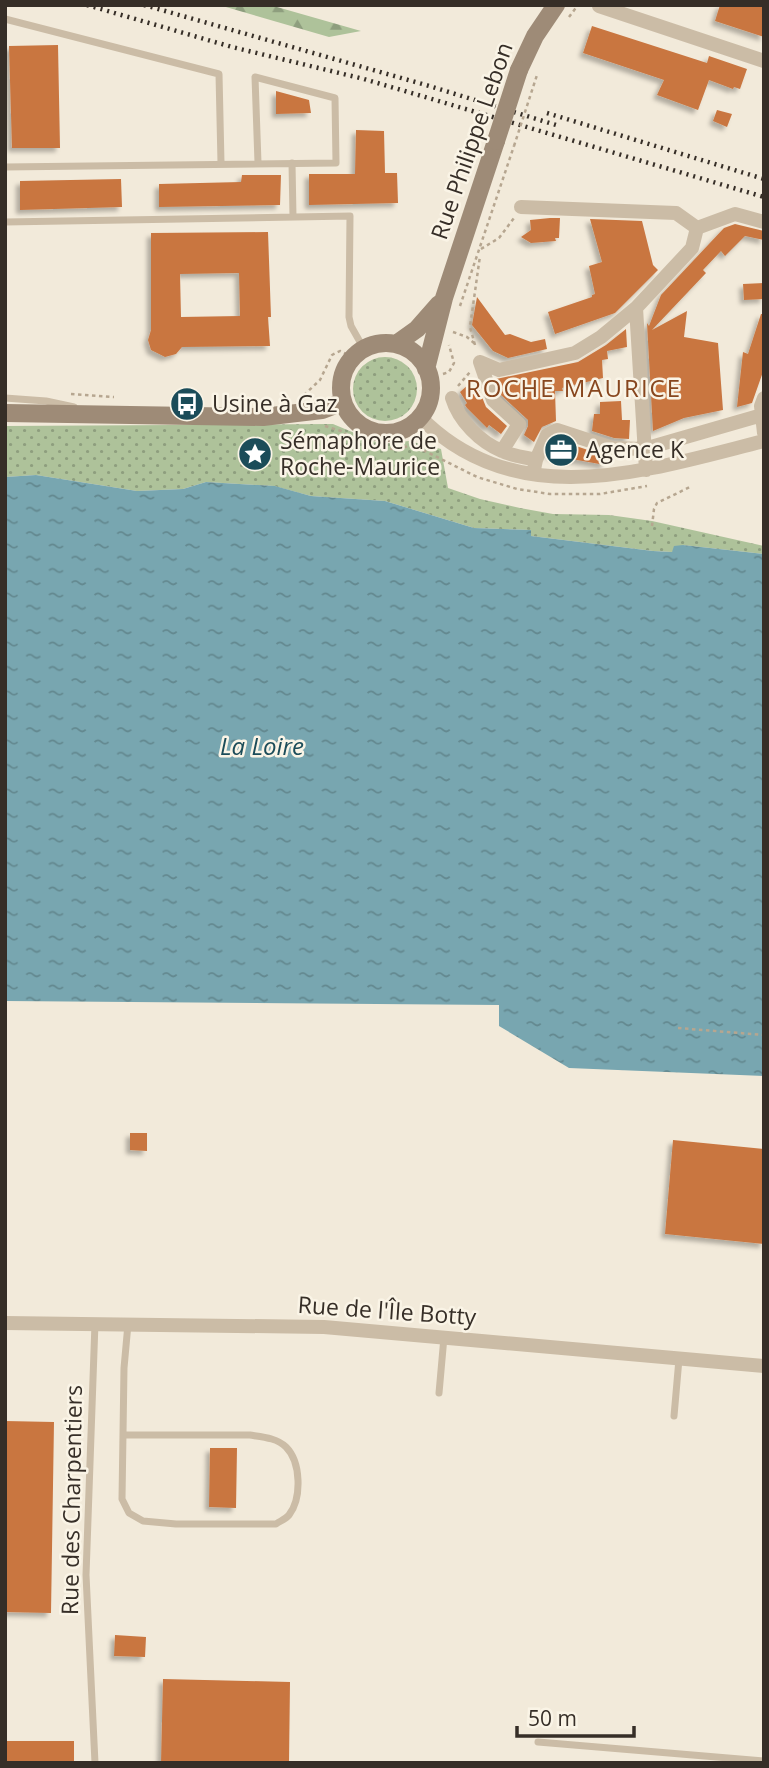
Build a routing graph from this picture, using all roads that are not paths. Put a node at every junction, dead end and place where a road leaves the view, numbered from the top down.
1 (556, 5) edge
2 (599, 6) edge
3 (5, 19) edge
4 (764, 61) edge
5 (221, 163) junction
6 (258, 163) junction
7 (292, 163) junction
8 (5, 167) edge
9 (521, 207) road end
10 (293, 217) junction
11 (5, 222) edge
12 (764, 222) edge
13 (697, 228) junction
14 (452, 302) junction
15 (636, 308) junction
16 (396, 344) junction
17 (359, 353) junction
18 (428, 372) junction
19 (5, 398) edge
20 (452, 398) road end
21 (764, 398) edge
22 (343, 402) junction
23 (5, 413) edge
24 (102, 414) junction
25 (762, 415) junction
26 (420, 417) junction
27 (764, 433) edge
28 (764, 441) edge
29 (644, 449) junction
30 (502, 451) junction
31 (534, 467) junction
32 (646, 470) junction
33 (95, 1322) junction
34 (5, 1323) edge
35 (128, 1323) junction
36 (444, 1337) junction
37 (679, 1358) junction
38 (764, 1366) edge
39 (439, 1394) dead end
40 (674, 1416) dead end
41 (123, 1435) junction
42 (538, 1742) dead end
43 (764, 1761) edge
44 (95, 1763) edge

1 - 14 main road, Rue Philippe Lebon, bridge
2 - 4 street
3 - 5 lane
5 - 6 lane
5 - 8 lane
6 - 7 lane
6 - 7 lane
7 - 10 lane
9 - 13 street
10 - 11 lane
10 - 17 lane
12 - 13 street
13 - 15 street
14 - 16 main road, Rue Philippe Lebon
14 - 18 main road, Rue Philippe Lebon
15 - 29 street
15 - 30 street
16 - 17 main road
16 - 18 main road
17 - 22 main road
18 - 26 main road
19 - 24 lane
20 - 30 street
21 - 25 street
22 - 24 main road
22 - 26 main road
23 - 24 main road
25 - 27 street
25 - 29 street
26 - 31 street
28 - 32 street
29 - 31 street
29 - 32 street
30 - 31 street
31 - 32 street
33 - 34 street, Rue de l'Île Botty
33 - 35 street, Rue de l'Île Botty
33 - 44 lane, Rue des Charpentiers
35 - 36 street, Rue de l'Île Botty
35 - 41 lane
36 - 37 street, Rue de l'Île Botty
36 - 39 lane
37 - 38 street, Rue de l'Île Botty
37 - 40 lane
41 - 41 lane
42 - 43 lane

